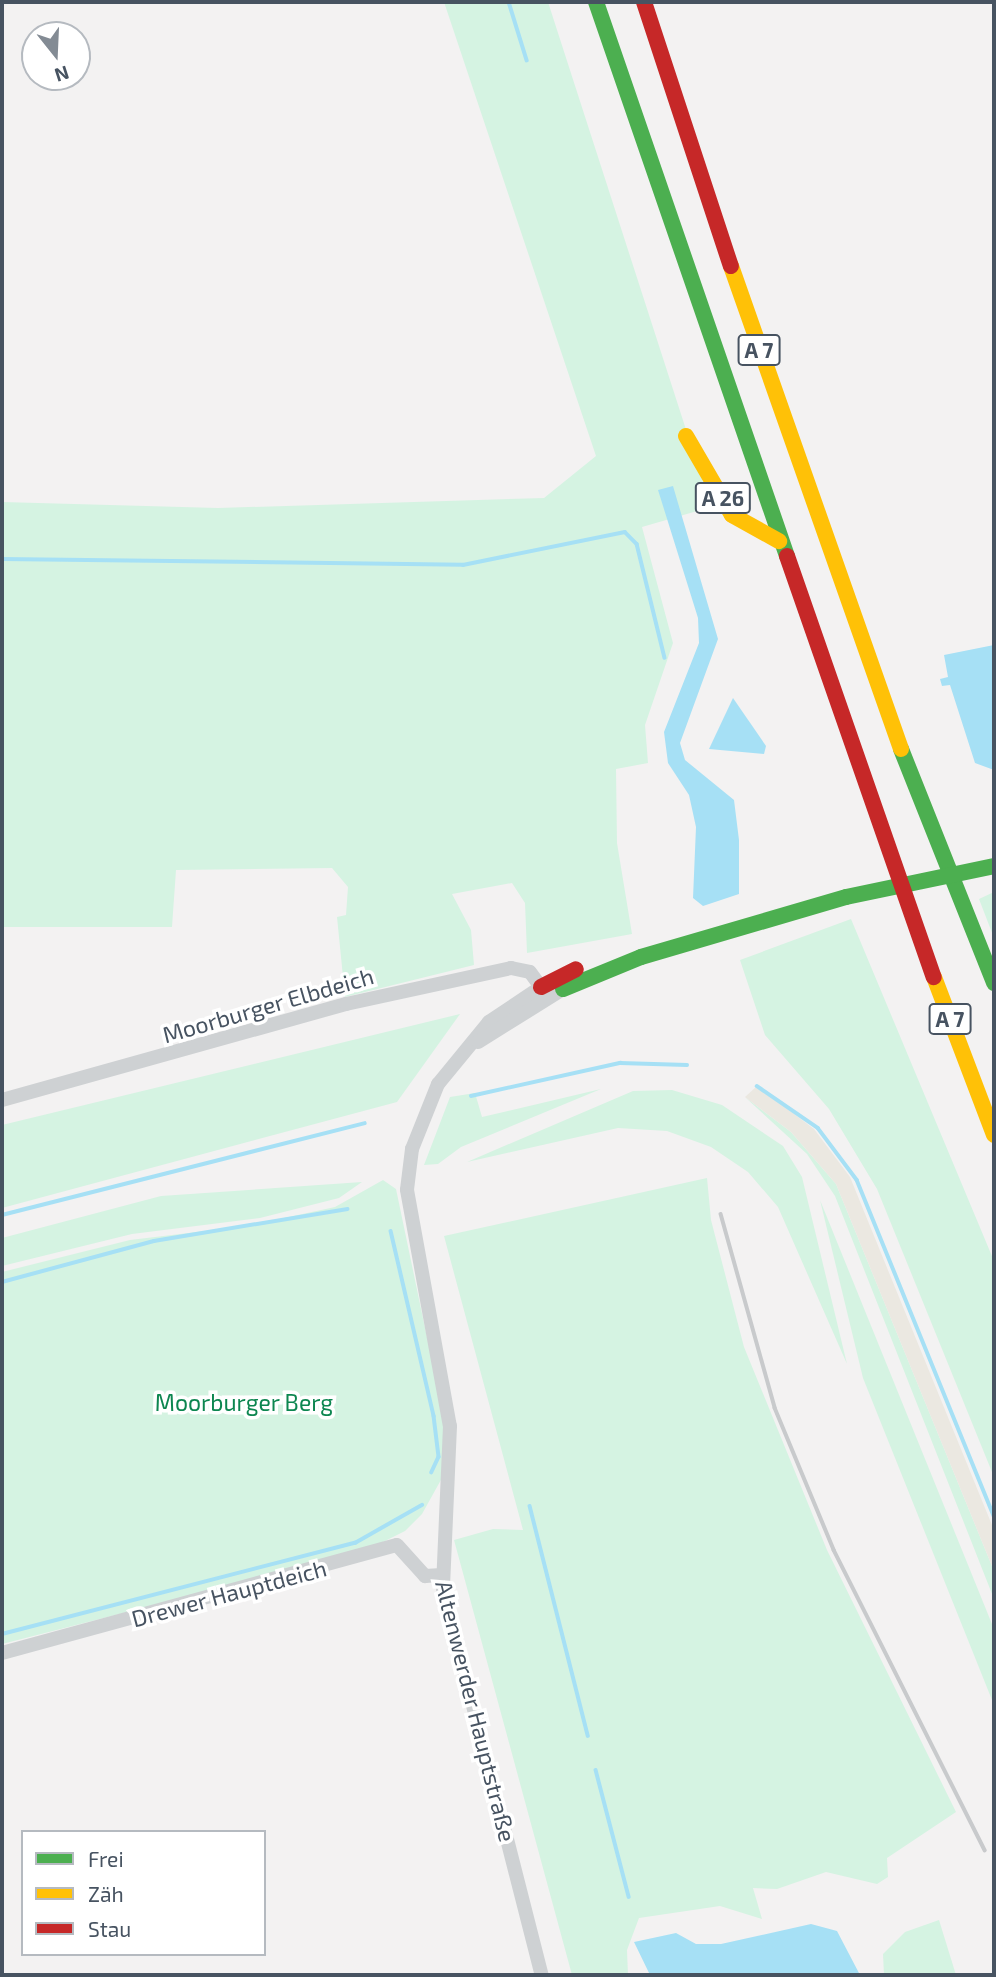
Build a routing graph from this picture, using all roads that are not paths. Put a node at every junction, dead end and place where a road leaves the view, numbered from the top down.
1 (596, 2) edge
2 (643, 2) edge
3 (686, 436) dead end
4 (779, 541) junction
5 (994, 866) edge
6 (682, 946) junction
7 (994, 983) edge
8 (541, 986) junction
9 (563, 989) junction
10 (471, 1046) junction
11 (2, 1100) edge
12 (994, 1135) edge
13 (442, 1575) junction
14 (2, 1653) edge
15 (542, 1975) edge

1 - 4 main road, A 7
2 - 7 main road, A 7
3 - 4 main road, A 26
4 - 12 main road, A 7
5 - 6 main road, Moorburger Elbdeich
6 - 8 main road, Moorburger Elbdeich
6 - 9 main road, Moorburger Elbdeich
8 - 9 street, Moorburger Elbdeich
8 - 10 street, Altenwerder Hauptstraße
8 - 11 street, Moorburger Elbdeich
9 - 10 street, Altenwerder Hauptstraße
10 - 13 street, Altenwerder Hauptstraße
13 - 14 street, Drewer Hauptdeich
13 - 15 street, Altenwerder Hauptstraße

